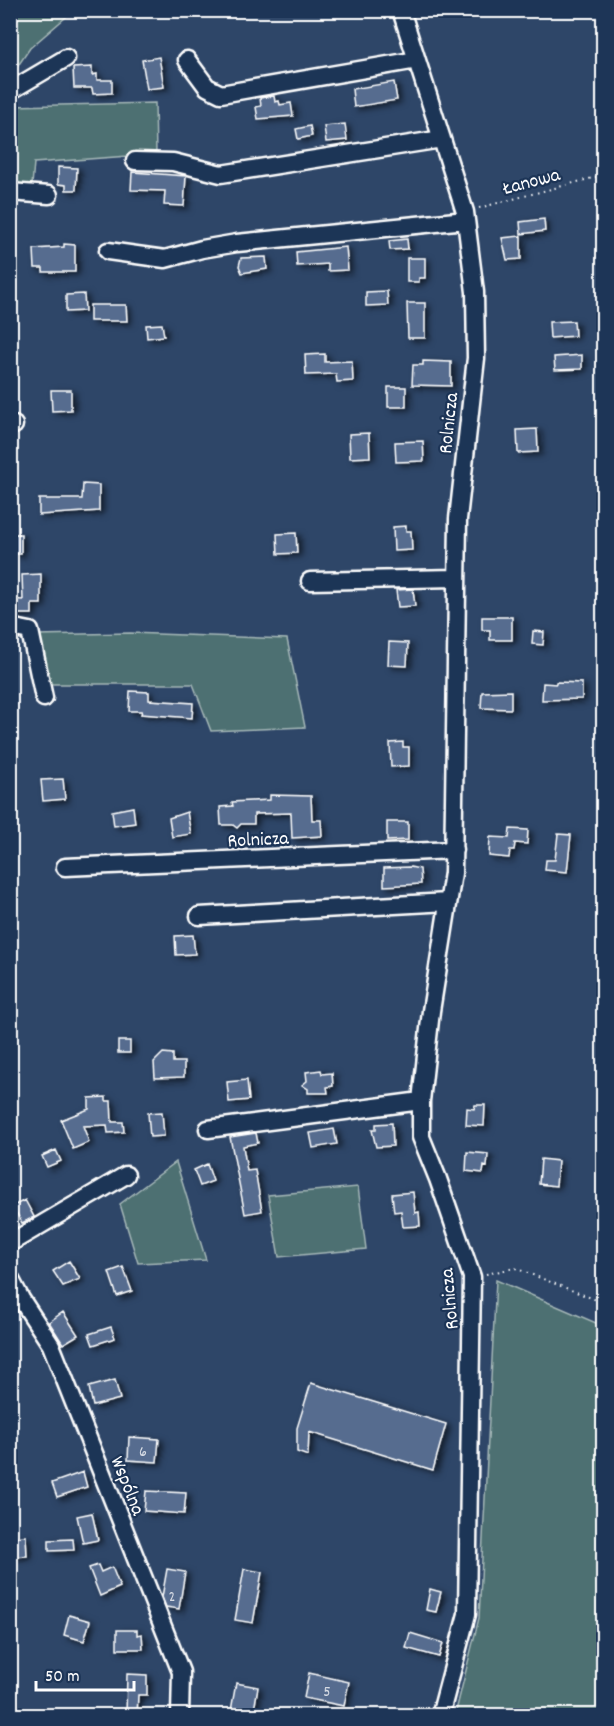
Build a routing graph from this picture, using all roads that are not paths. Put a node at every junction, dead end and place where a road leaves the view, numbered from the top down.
1 (401, 10) edge
2 (66, 58) dead end
3 (187, 60) dead end
4 (417, 60) junction
5 (10, 91) edge
6 (442, 139) junction
7 (135, 161) dead end
8 (10, 192) edge
9 (49, 195) dead end
10 (465, 216) junction
11 (108, 251) dead end
12 (456, 578) junction
13 (310, 581) dead end
14 (10, 627) edge
15 (44, 698) dead end
16 (454, 850) junction
17 (65, 867) dead end
18 (448, 902) junction
19 (199, 916) dead end
20 (422, 1101) junction
21 (208, 1129) dead end
22 (126, 1176) dead end
23 (10, 1243) edge
24 (10, 1278) edge
25 (180, 1716) edge
26 (440, 1716) edge

1 - 4 street, Rolnicza
2 - 5 street
3 - 4 street
4 - 6 street, Rolnicza
6 - 7 street
6 - 10 street, Rolnicza
8 - 9 street
10 - 11 street
10 - 12 street, Rolnicza
12 - 13 street
12 - 16 street, Rolnicza
14 - 15 street
16 - 17 street, Rolnicza
16 - 18 street, Rolnicza
18 - 19 street
18 - 20 street, Rolnicza
20 - 21 street
20 - 26 street, Rolnicza
22 - 23 street
24 - 25 street, Wspólna

